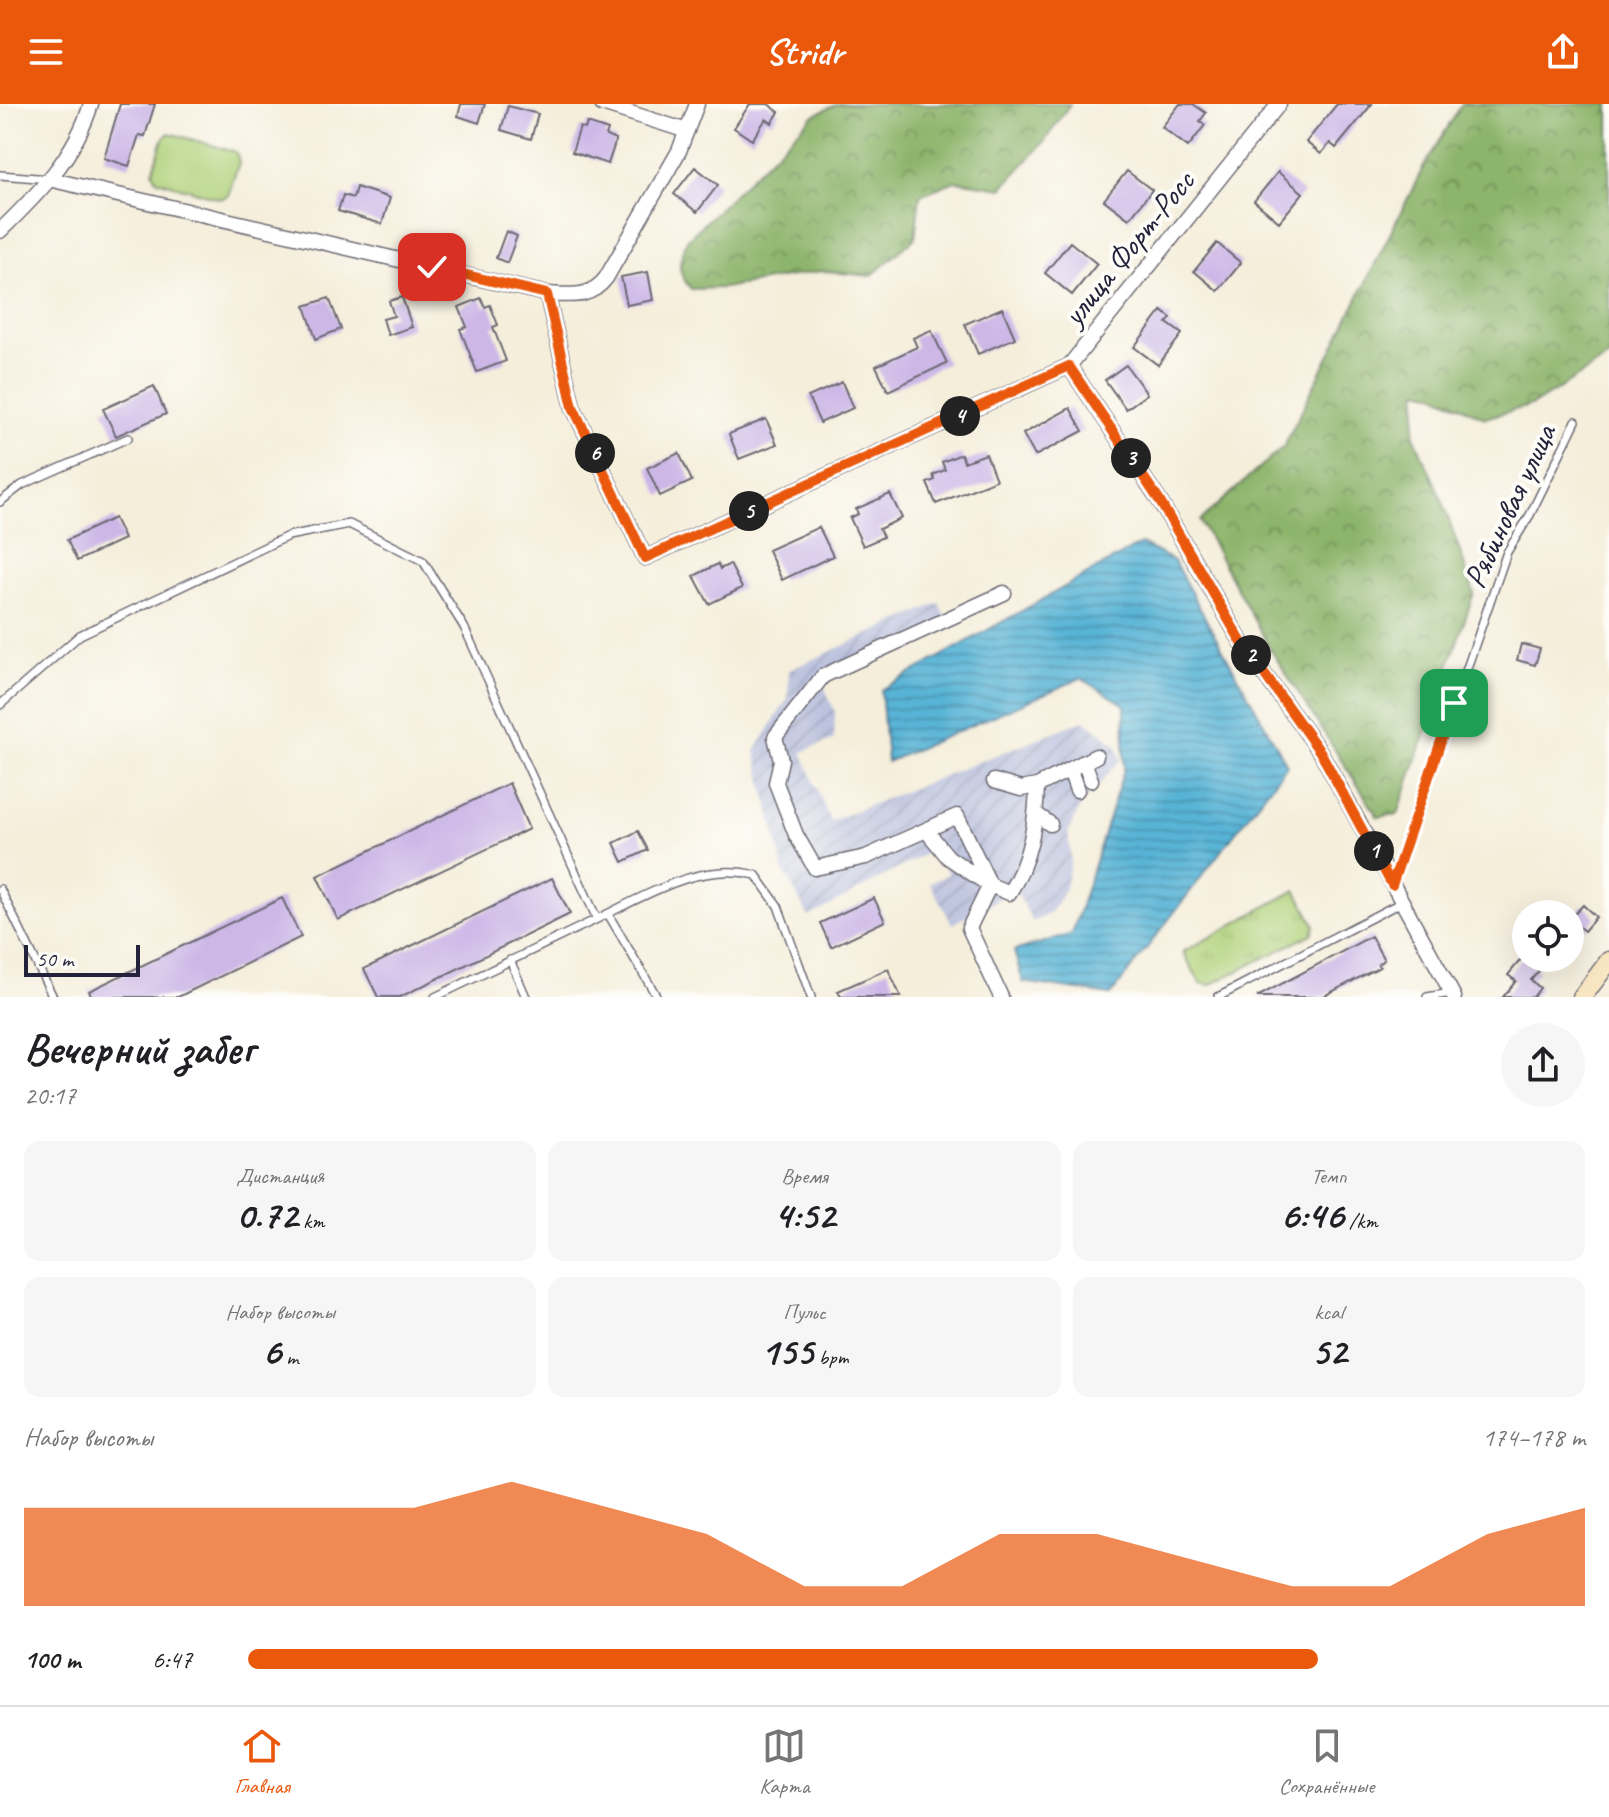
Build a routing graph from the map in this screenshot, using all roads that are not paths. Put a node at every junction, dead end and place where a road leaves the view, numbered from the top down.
1 (91, 104) edge
2 (602, 104) edge
3 (697, 104) edge
4 (1279, 104) edge
5 (687, 131) junction
6 (0, 175) edge
7 (53, 180) junction
8 (0, 231) edge
9 (547, 294) junction
10 (1069, 366) junction
11 (1576, 421) dead end
12 (128, 438) dead end
13 (0, 502) edge
14 (1004, 593) dead end
15 (0, 705) edge
16 (1070, 770) junction
17 (1091, 780) dead end
18 (994, 781) dead end
19 (1037, 786) junction
20 (1077, 790) dead end
21 (1036, 814) junction
22 (1050, 824) dead end
23 (926, 830) junction
24 (990, 885) junction
25 (1392, 885) junction
26 (0, 889) edge
27 (1402, 902) junction
28 (608, 914) junction
29 (597, 919) junction
30 (510, 960) junction
31 (1609, 961) edge
32 (1591, 994) edge
33 (1452, 995) edge
34 (53, 997) edge
35 (435, 997) edge
36 (526, 997) edge
37 (657, 997) edge
38 (811, 997) edge
39 (1001, 997) edge
40 (1218, 997) edge
41 (1427, 997) edge

1 - 7 street
2 - 5 street
3 - 5 street
4 - 10 street, улица Форт-Росс
5 - 9 street
6 - 7 lane
7 - 8 street
7 - 9 street
9 - 10 street, улица Форт-Росс
10 - 25 street
11 - 25 lane, Рябиновая улица
12 - 13 lane
14 - 23 street
15 - 29 lane
16 - 17 street
16 - 19 street
16 - 20 street
18 - 19 street
19 - 21 street
21 - 22 street
21 - 24 street
23 - 24 street
23 - 24 street
24 - 39 street
25 - 27 street
26 - 34 lane
27 - 33 street
27 - 40 lane
28 - 29 lane
28 - 37 lane
28 - 38 lane
29 - 30 lane
30 - 35 lane
30 - 36 lane
31 - 32 main road
33 - 41 lane

